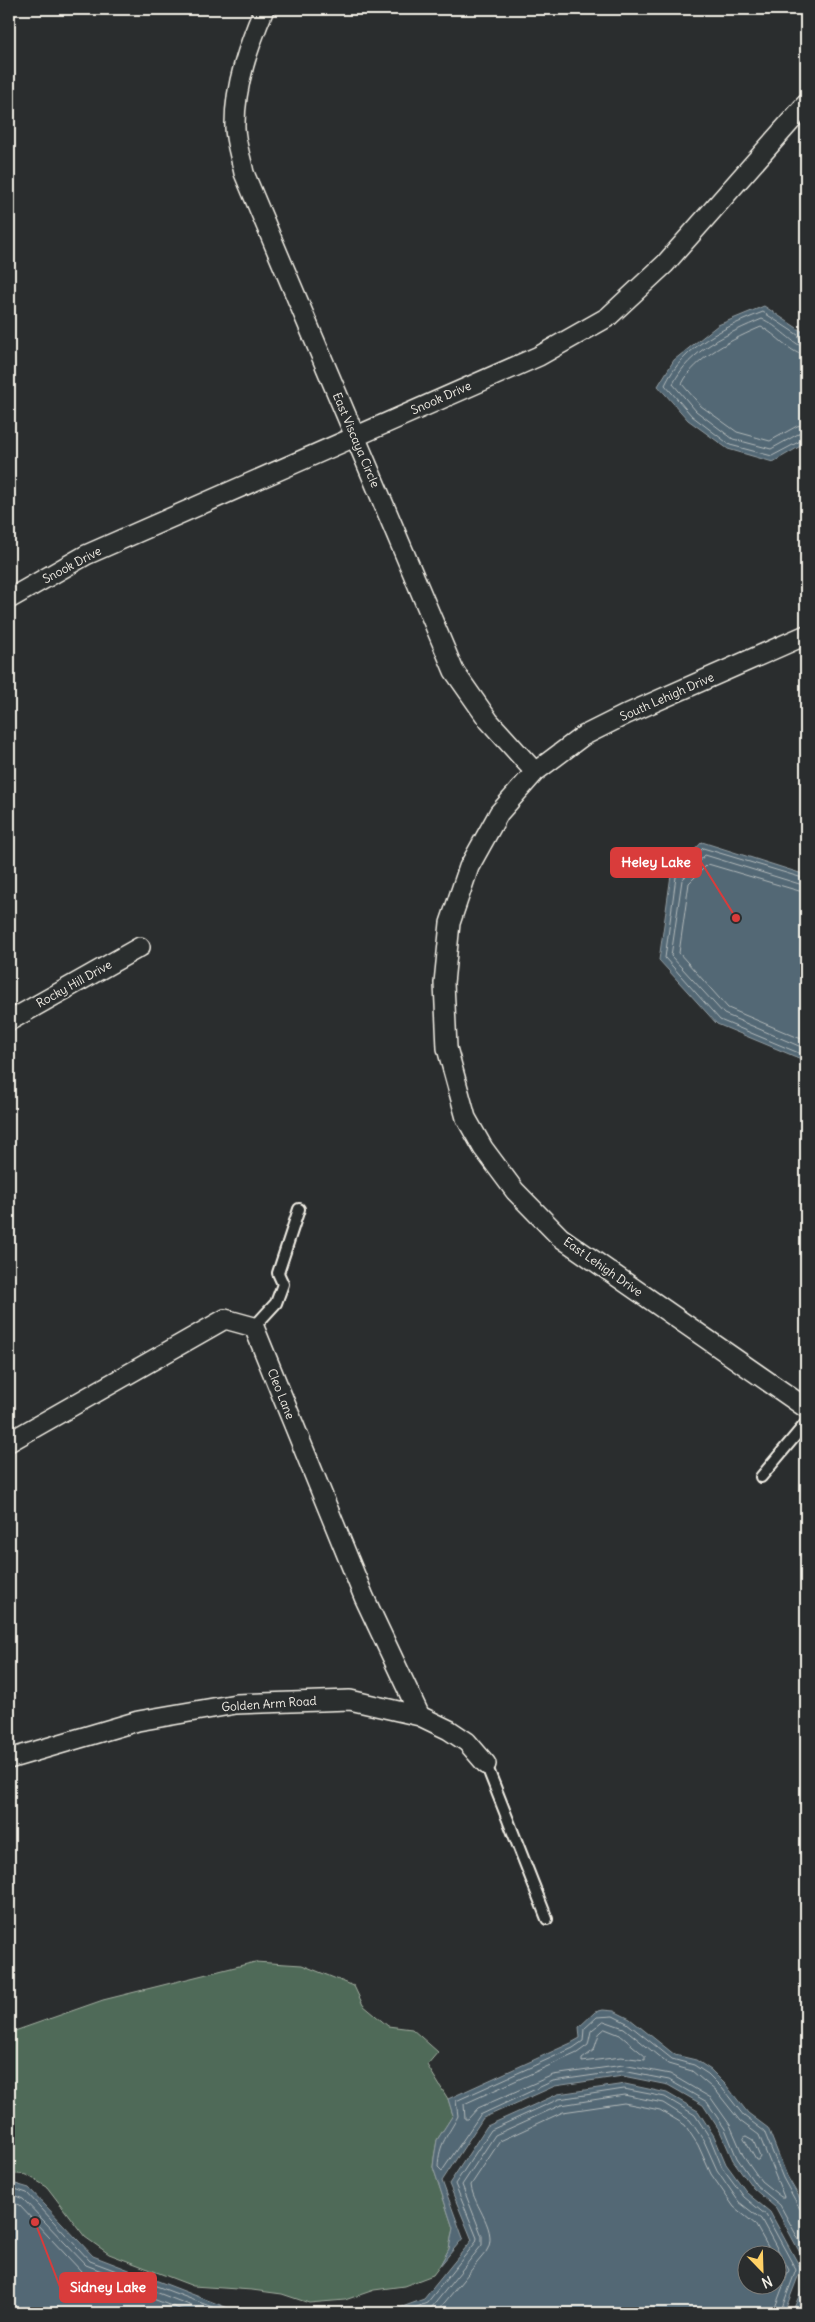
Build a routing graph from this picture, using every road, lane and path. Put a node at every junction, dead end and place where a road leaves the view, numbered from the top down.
1 (264, 9) edge
2 (806, 104) edge
3 (354, 437) junction
4 (9, 599) edge
5 (806, 635) edge
6 (535, 772) junction
7 (140, 947) dead end
8 (9, 1021) edge
9 (299, 1209) dead end
10 (254, 1327) junction
11 (806, 1408) edge
12 (806, 1423) edge
13 (9, 1442) edge
14 (761, 1477) dead end
15 (420, 1716) junction
16 (9, 1759) edge
17 (486, 1764) joint
18 (546, 1919) dead end

1 - 3 street, East Viscaya Circle
2 - 3 street, Snook Drive
3 - 4 street, Snook Drive
3 - 6 street, East Viscaya Circle
5 - 6 street, South Lehigh Drive
6 - 11 street, East Lehigh Drive
7 - 8 street, Rocky Hill Drive
9 - 10 lane
10 - 13 street
10 - 15 street, Cleo Lane
12 - 14 lane
15 - 16 street, Golden Arm Road
15 - 17 street, Golden Arm Road
17 - 18 lane

